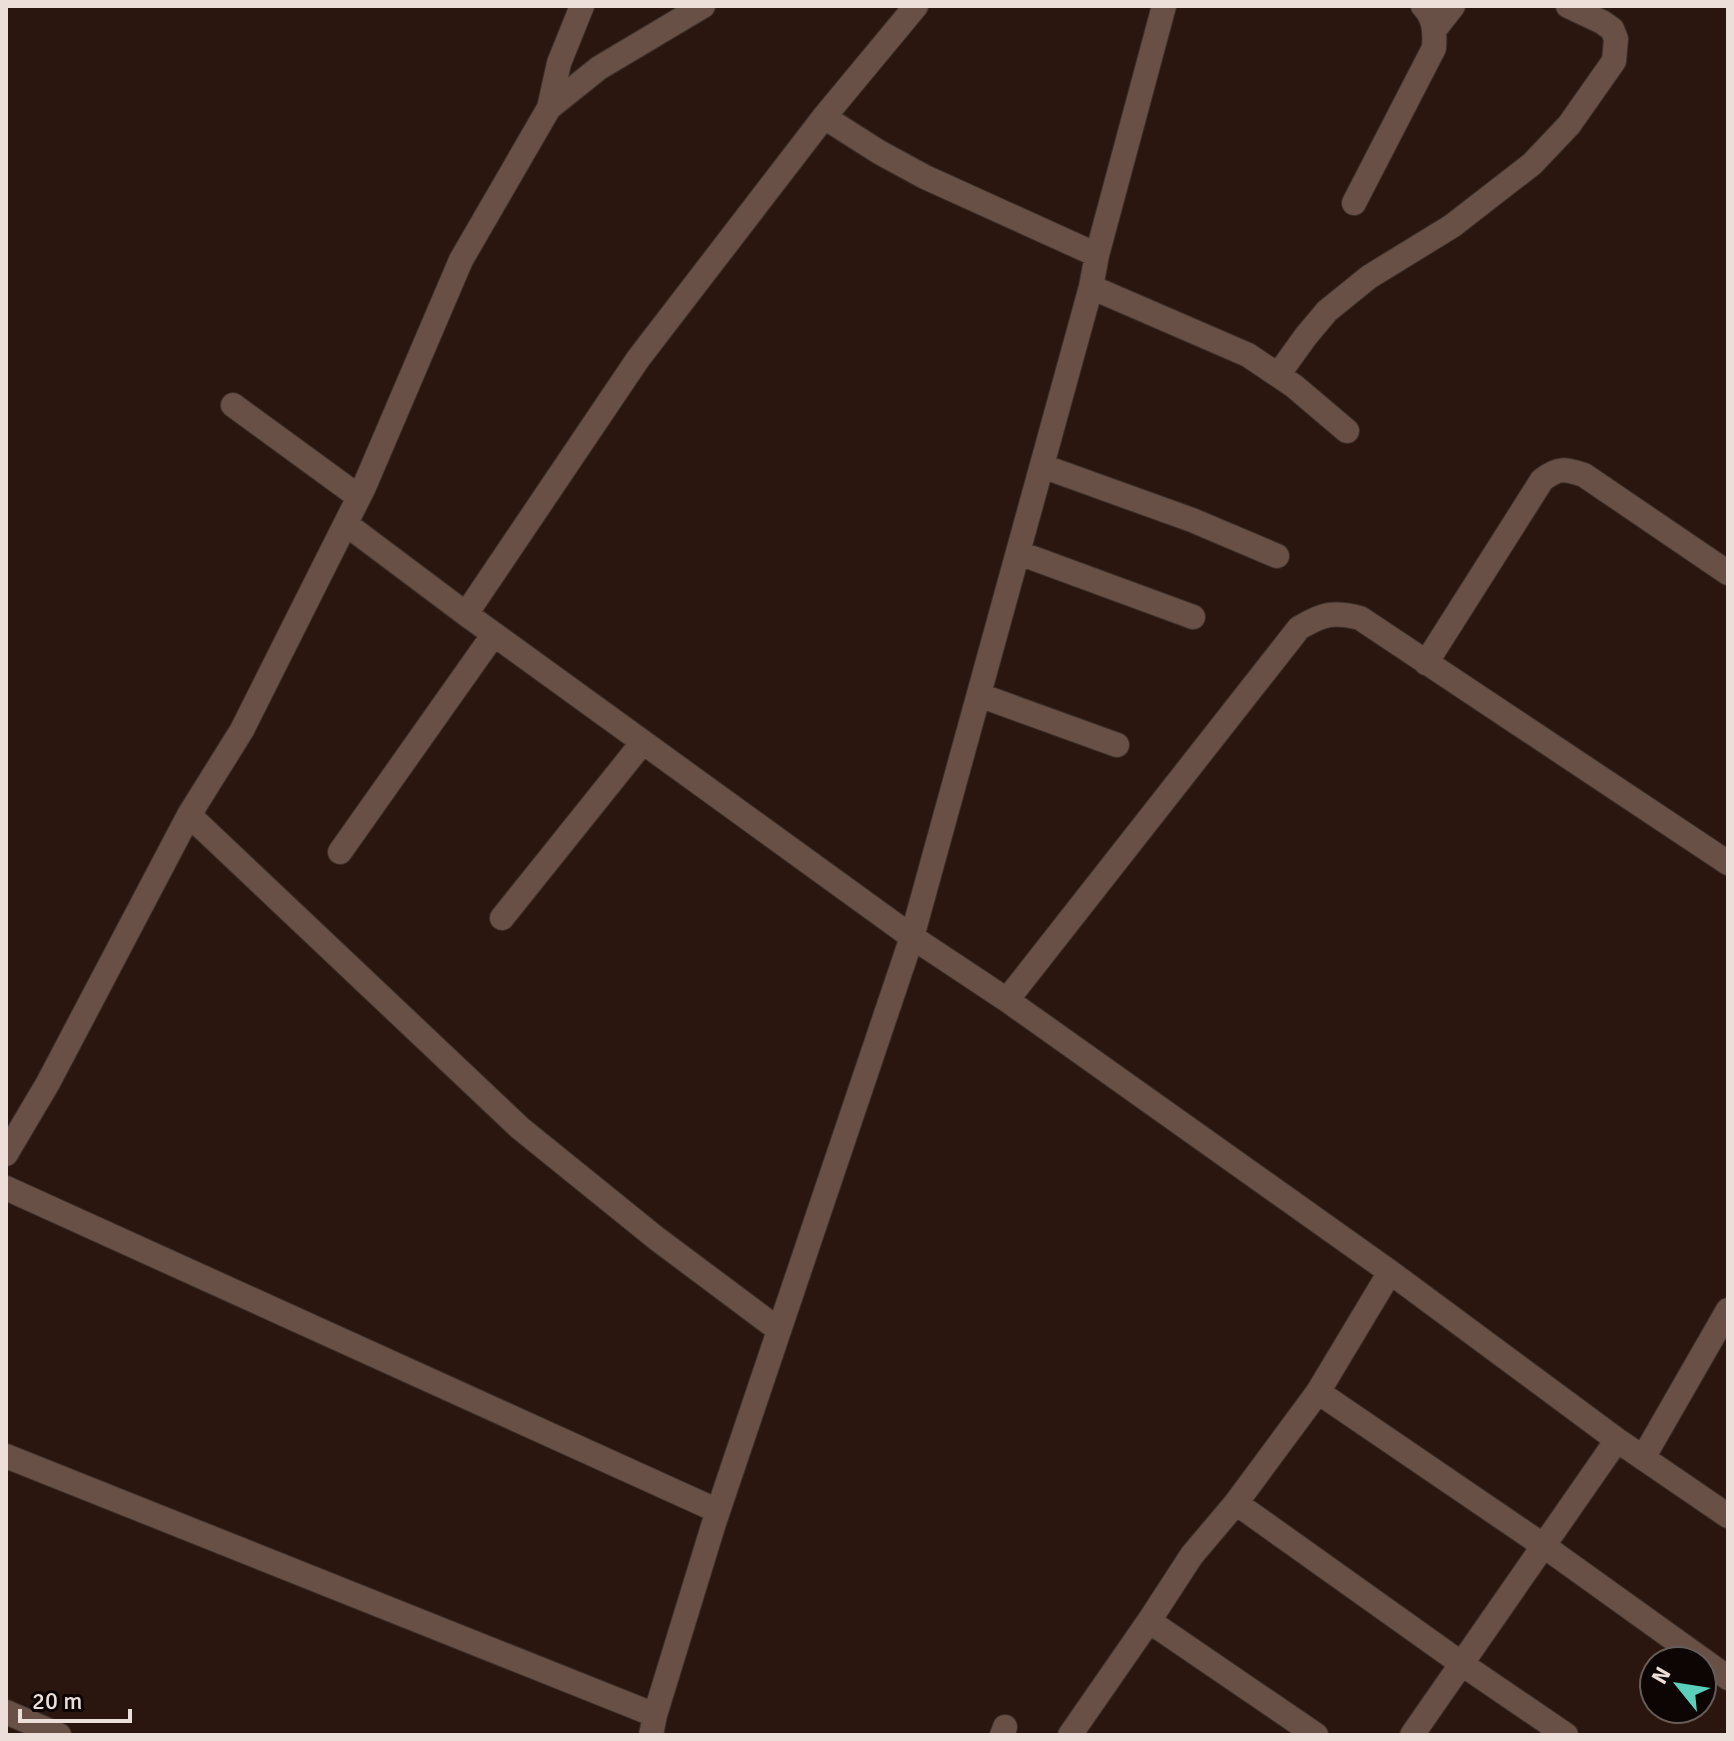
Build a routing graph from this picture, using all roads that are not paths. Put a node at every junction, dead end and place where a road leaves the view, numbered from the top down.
1 (582, 6) edge
2 (703, 6) edge
3 (916, 6) edge
4 (1164, 6) edge
5 (1423, 6) edge
6 (1453, 6) edge
7 (1568, 6) edge
8 (1435, 29) junction
9 (549, 108) junction
10 (824, 117) junction
11 (1354, 203) dead end
12 (1097, 255) junction
13 (1091, 287) junction
14 (1278, 375) junction
15 (233, 405) dead end
16 (1347, 431) dead end
17 (1042, 466) junction
18 (359, 497) junction
19 (346, 524) junction
20 (1019, 553) junction
21 (1277, 556) dead end
22 (1728, 573) edge
23 (466, 614) junction
24 (1193, 617) dead end
25 (494, 634) junction
26 (1426, 663) junction
27 (979, 695) junction
28 (643, 742) junction
29 (1117, 745) dead end
30 (189, 815) junction
31 (340, 852) dead end
32 (1728, 863) edge
33 (502, 918) dead end
34 (912, 937) junction
35 (1007, 1000) junction
36 (6, 1154) edge
37 (6, 1188) edge
38 (1390, 1272) junction
39 (1728, 1310) edge
40 (779, 1330) junction
41 (1318, 1392) junction
42 (1617, 1440) junction
43 (6, 1456) edge
44 (1643, 1458) junction
45 (1236, 1503) junction
46 (718, 1511) junction
47 (1728, 1516) edge
48 (1544, 1546) junction
49 (1149, 1621) junction
50 (1462, 1664) junction
51 (1728, 1678) edge
52 (6, 1712) edge
53 (653, 1725) edge
54 (1083, 1731) edge
55 (59, 1735) edge
56 (1316, 1735) edge
57 (1412, 1735) edge
58 (1566, 1735) edge

1 - 9 street
2 - 9 street
3 - 10 street
4 - 12 street
5 - 8 street
6 - 8 street
7 - 14 street
8 - 11 street
9 - 18 street
10 - 12 street
10 - 23 street
12 - 13 street
13 - 14 street
13 - 17 street
14 - 16 street
15 - 18 street
17 - 20 street
17 - 21 street
18 - 19 street
19 - 23 street
19 - 30 street
20 - 24 street
20 - 27 street
22 - 26 street
23 - 25 street
25 - 28 street
25 - 31 street
26 - 32 street
26 - 35 street
27 - 29 street
27 - 34 street
28 - 33 street
28 - 34 street
30 - 36 street
30 - 40 street
34 - 35 street
34 - 40 street
35 - 38 street
37 - 46 street
38 - 41 street
38 - 42 street
39 - 44 street
40 - 46 street
41 - 45 street
41 - 48 street
42 - 44 street
42 - 48 street
43 - 53 street
44 - 47 street
45 - 49 street
45 - 50 street
46 - 53 street
48 - 50 street
48 - 51 street
49 - 54 street
49 - 56 street
50 - 57 street
50 - 58 street
52 - 55 street

